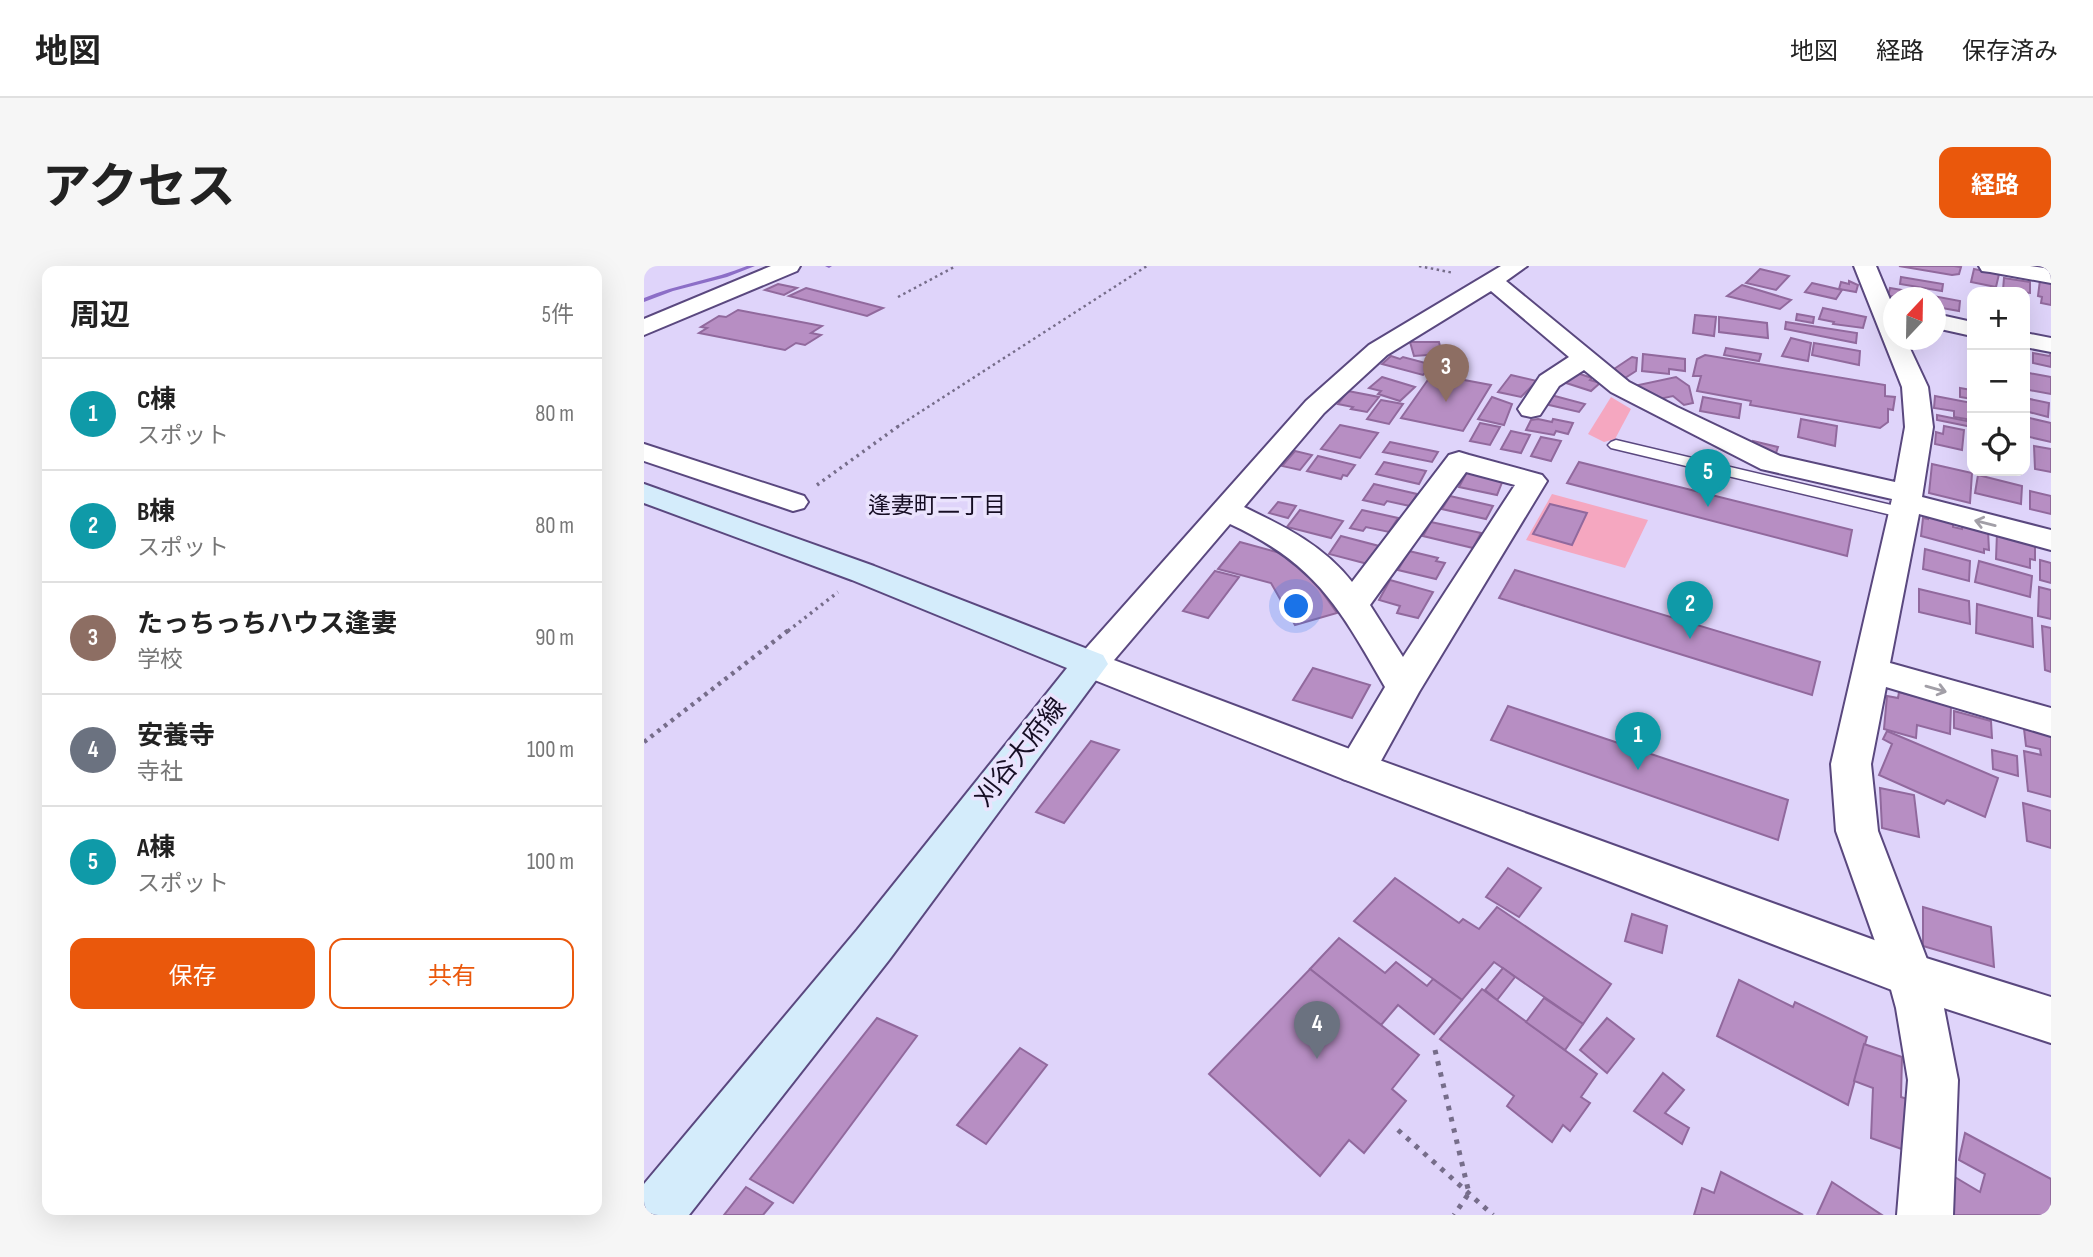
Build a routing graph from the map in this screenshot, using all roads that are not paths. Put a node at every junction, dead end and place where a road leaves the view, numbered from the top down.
1 (789, 266) edge
2 (1516, 266) edge
3 (1865, 266) edge
4 (1991, 266) edge
5 (2051, 276) edge
6 (1492, 281) junction
7 (696, 305) junction
8 (1883, 308) edge
9 (1946, 323) edge
10 (644, 328) edge
11 (1967, 328) edge
12 (2030, 341) edge
13 (644, 344) edge
14 (2051, 345) edge
15 (1900, 350) edge
16 (1585, 358) junction
17 (1531, 409) dead end
18 (1616, 445) dead end
19 (644, 452) edge
20 (644, 493) edge
21 (793, 502) road end
22 (1906, 503) junction
23 (1224, 509) junction
24 (2051, 540) edge
25 (1353, 604) junction
26 (1090, 664) junction
27 (1871, 670) junction
28 (1403, 687) junction
29 (2051, 722) edge
30 (1357, 768) junction
31 (1910, 975) junction
32 (2051, 1020) edge
33 (654, 1215) edge
34 (1925, 1215) edge

1 - 7 street
2 - 6 street
3 - 8 street
4 - 5 street
6 - 16 street
6 - 23 street
7 - 10 street
7 - 13 street
9 - 11 street
12 - 14 street
15 - 22 street
16 - 17 street
16 - 22 street
18 - 22 lane
19 - 21 street
20 - 26 main road
24 -> 22 street
22 - 27 street
23 - 25 street
23 - 26 street
25 - 28 street
25 - 28 street
26 - 30 street
26 - 33 main road, 刈谷大府線
27 -> 29 street
27 - 31 street
28 - 30 street
30 - 31 street
31 - 32 street
31 - 34 street

